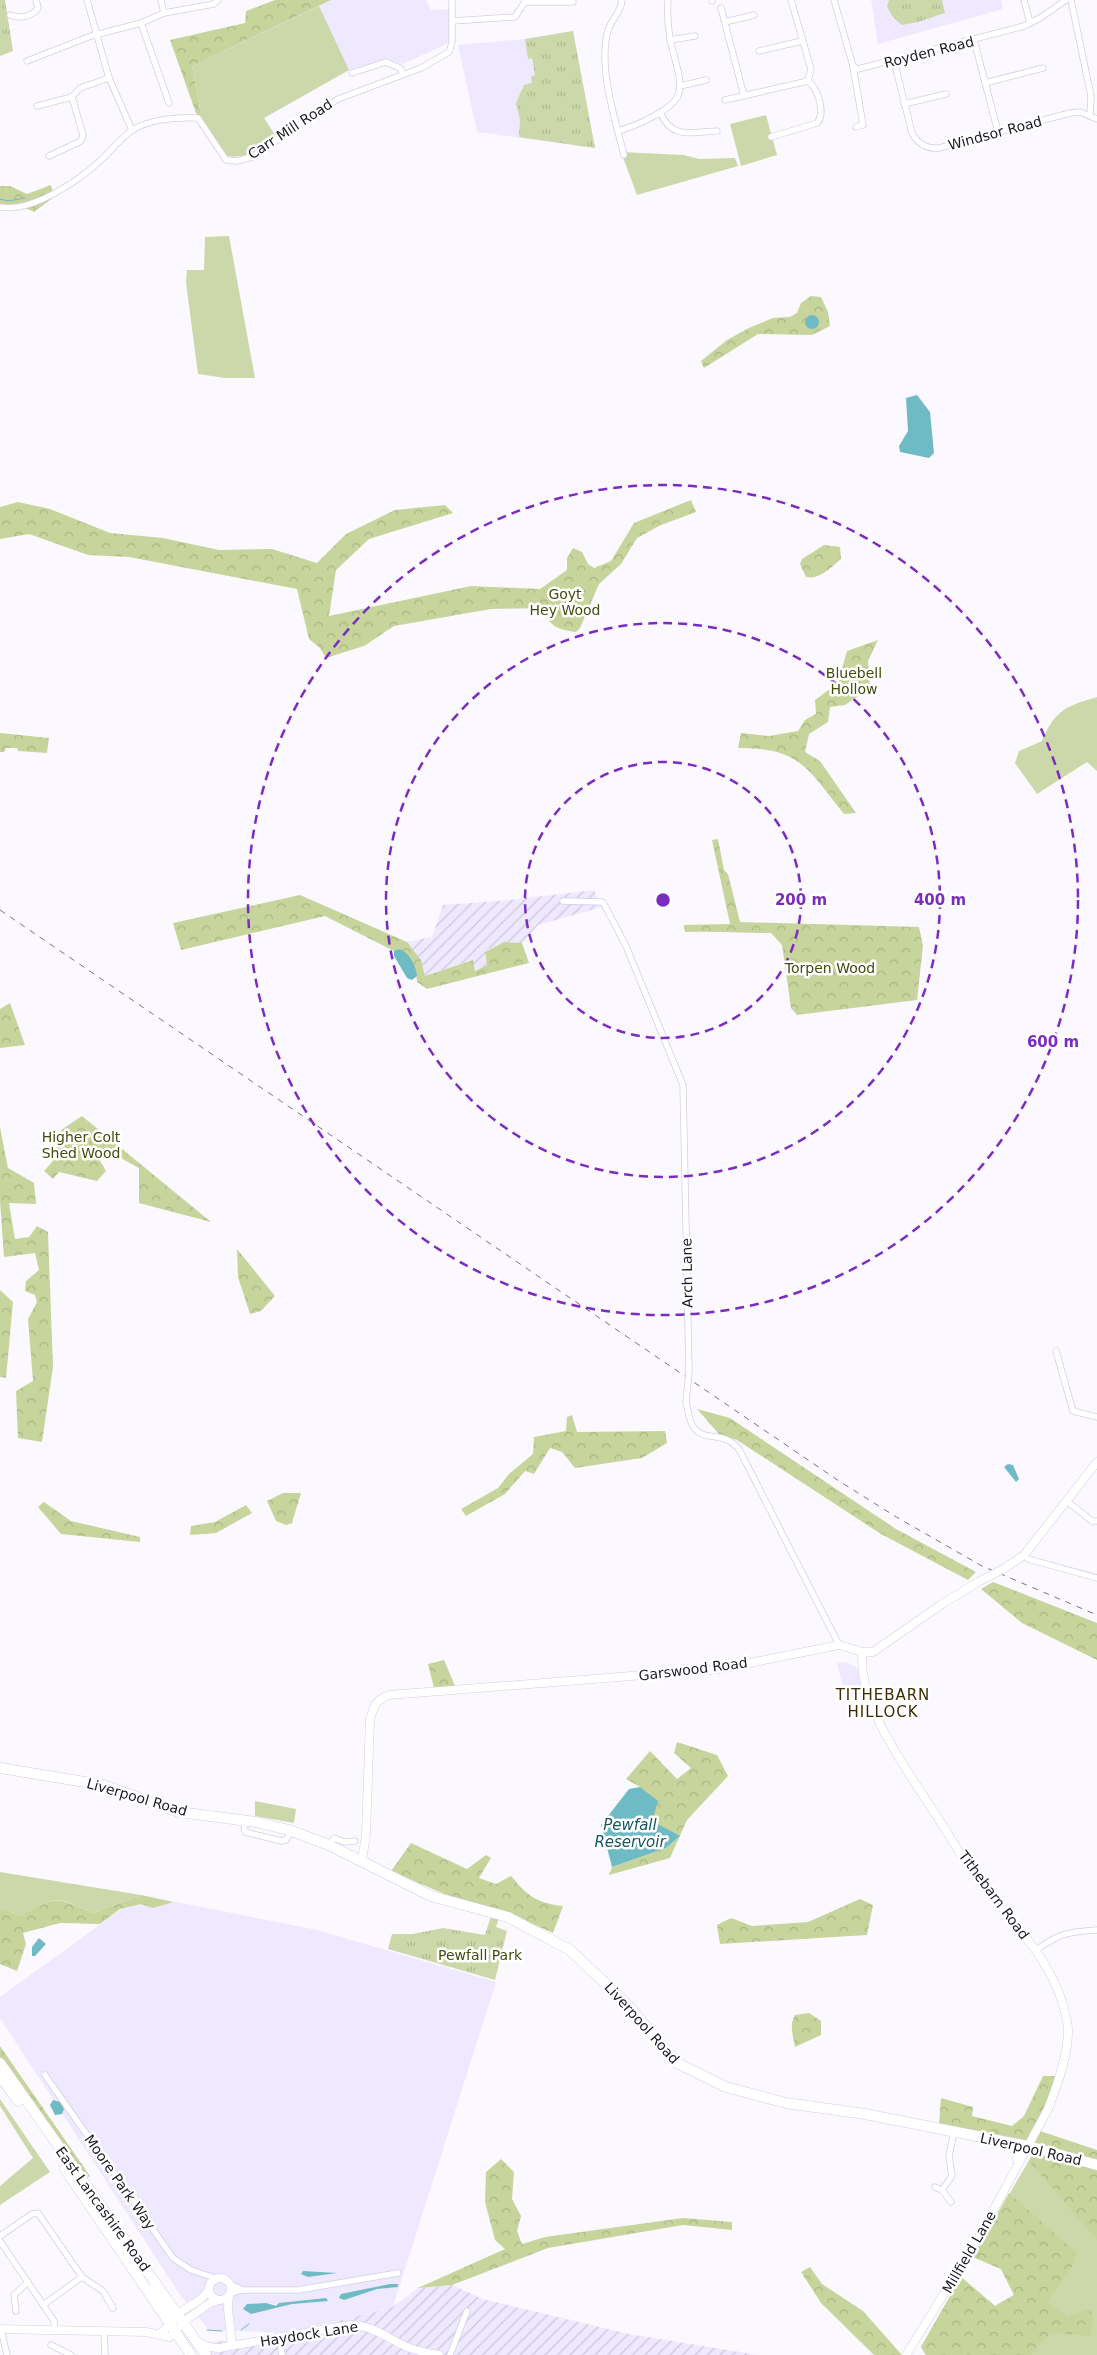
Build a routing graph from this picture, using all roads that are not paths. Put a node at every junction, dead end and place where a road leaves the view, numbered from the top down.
1 (36, 0) edge
2 (87, 0) edge
3 (161, 0) edge
4 (218, 0) edge
5 (452, 0) edge
6 (622, 0) edge
7 (668, 0) edge
8 (834, 0) edge
9 (1024, 0) edge
10 (1066, 0) edge
11 (1071, 0) edge
12 (526, 1) edge
13 (791, 1) edge
14 (573, 2) dead end
15 (721, 8) dead end
16 (164, 13) junction
17 (10, 15) dead end
18 (754, 15) dead end
19 (452, 21) junction
20 (725, 22) junction
21 (141, 23) junction
22 (1030, 23) junction
23 (94, 36) junction
24 (695, 36) dead end
25 (670, 40) junction
26 (974, 40) junction
27 (802, 41) junction
28 (759, 51) dead end
29 (27, 61) dead end
30 (894, 61) junction
31 (853, 66) junction
32 (1043, 68) dead end
33 (352, 73) dead end
34 (403, 74) junction
35 (109, 78) junction
36 (706, 80) dead end
37 (808, 82) junction
38 (985, 83) junction
39 (680, 86) junction
40 (946, 94) dead end
41 (744, 96) junction
42 (72, 97) junction
43 (725, 100) dead end
44 (169, 104) dead end
45 (904, 104) junction
46 (37, 106) dead end
47 (660, 112) junction
48 (1090, 116) junction
49 (1097, 120) edge
50 (856, 127) dead end
51 (132, 130) junction
52 (618, 131) junction
53 (717, 132) dead end
54 (998, 132) junction
55 (771, 137) dead end
56 (624, 155) dead end
57 (49, 156) dead end
58 (0, 207) edge
59 (563, 901) dead end
60 (1056, 1350) dead end
61 (1097, 1417) edge
62 (1097, 1462) edge
63 (1068, 1502) junction
64 (1097, 1521) edge
65 (1024, 1555) junction
66 (1097, 1578) edge
67 (839, 1645) junction
68 (864, 1652) junction
69 (0, 1768) edge
70 (353, 1839) dead end
71 (328, 1845) junction
72 (362, 1860) junction
73 (1097, 1930) edge
74 (1036, 1950) junction
75 (0, 2063) edge
76 (45, 2075) dead end
77 (0, 2076) edge
78 (954, 2132) junction
79 (1009, 2142) junction
80 (1028, 2146) junction
81 (1018, 2163) junction
82 (1097, 2165) edge
83 (935, 2187) dead end
84 (942, 2190) junction
85 (952, 2202) dead end
86 (0, 2236) edge
87 (0, 2242) edge
88 (398, 2273) dead end
89 (206, 2276) junction
90 (82, 2277) junction
91 (218, 2279) junction
92 (28, 2282) junction
93 (229, 2284) junction
94 (210, 2288) junction
95 (243, 2290) junction
96 (225, 2297) junction
97 (43, 2305) junction
98 (113, 2308) dead end
99 (467, 2310) dead end
100 (16, 2311) dead end
101 (177, 2324) junction
102 (1, 2329) edge
103 (55, 2330) junction
104 (104, 2331) junction
105 (280, 2339) junction
106 (197, 2342) junction
107 (51, 2345) dead end
108 (232, 2346) junction
109 (219, 2348) junction
110 (7, 2355) edge
111 (71, 2355) edge
112 (105, 2355) edge
113 (191, 2355) edge
114 (197, 2355) edge
115 (206, 2355) edge
116 (211, 2355) edge
117 (282, 2355) edge
118 (439, 2355) edge
119 (450, 2355) edge
120 (906, 2355) edge

1 - 17 street
2 - 23 street
3 - 16 street
4 - 16 street
5 - 19 street, Carr Mill Road
6 - 52 street
7 - 25 street
8 - 31 street
9 - 22 street
10 - 22 street, Royden Road
11 - 48 street
12 - 14 street
12 - 19 street
13 - 27 street
15 - 20 street
16 - 21 street
18 - 20 street
19 - 34 street, Carr Mill Road
20 - 41 street
21 - 23 street
21 - 44 street
22 - 26 street, Royden Road
23 - 29 street
23 - 35 street
24 - 25 street
25 - 39 street
26 - 30 street, Royden Road
26 - 38 street
27 - 28 street
27 - 37 street
30 - 31 street, Royden Road
30 - 45 street, Windsor Road
31 - 50 street
32 - 38 street
33 - 34 street
34 - 51 street, Carr Mill Road
35 - 42 street
35 - 51 street
36 - 39 street
37 - 41 street
37 - 55 street
38 - 54 street
39 - 47 street
40 - 45 street
41 - 43 street
42 - 46 street
42 - 57 street
45 - 54 street, Windsor Road
47 - 52 street
47 - 53 street
48 - 49 street, Windsor Road
48 - 54 street, Windsor Road
51 - 58 street, Carr Mill Road
52 - 56 street
59 - 67 street, Arch Lane, bridge
60 - 61 street
62 - 63 street
63 - 64 street
63 - 65 street
65 - 66 street
65 - 68 street, bridge
67 - 68 street, Garswood Road
67 - 72 street, Garswood Road
68 - 74 street, Tithebarn Road
69 - 71 highway, Liverpool Road
70 - 71 street
71 - 72 highway, Liverpool Road
72 - 78 highway, Liverpool Road
73 - 74 street
74 - 80 street, Tithebarn Road
75 - 101 highway, East Lancashire Road
76 - 89 street, Moore Park Way
77 - 101 highway, East Lancashire Road
78 - 79 highway, Liverpool Road
78 - 84 street
79 - 80 highway, Liverpool Road
79 - 81 street
80 - 81 street, Millfield Lane
80 - 82 highway, Liverpool Road
81 - 120 street, Millfield Lane
83 - 84 street
84 - 85 street
86 - 90 street
87 - 92 street
88 - 95 street
89 - 91 street, Moore Park Way
89 - 94 street
90 - 97 street
90 - 98 street
91 - 93 street
91 - 94 street
92 - 97 street
92 - 100 street
93 - 95 street
93 - 96 street
94 - 96 street
94 - 101 street
95 - 96 street
96 - 101 street
96 - 108 street
97 - 103 street
99 - 119 street
101 - 104 street
101 - 106 highway, East Lancashire Road
101 - 113 highway, East Lancashire Road
101 - 114 street
102 - 103 street
102 - 110 street
103 - 104 street
104 - 112 street
105 - 108 street, Haydock Lane
105 - 117 street
105 - 118 street, Haydock Lane
106 - 109 street, Haydock Lane
106 - 115 highway, East Lancashire Road
107 - 111 street
108 - 109 street, Haydock Lane
109 - 116 street

